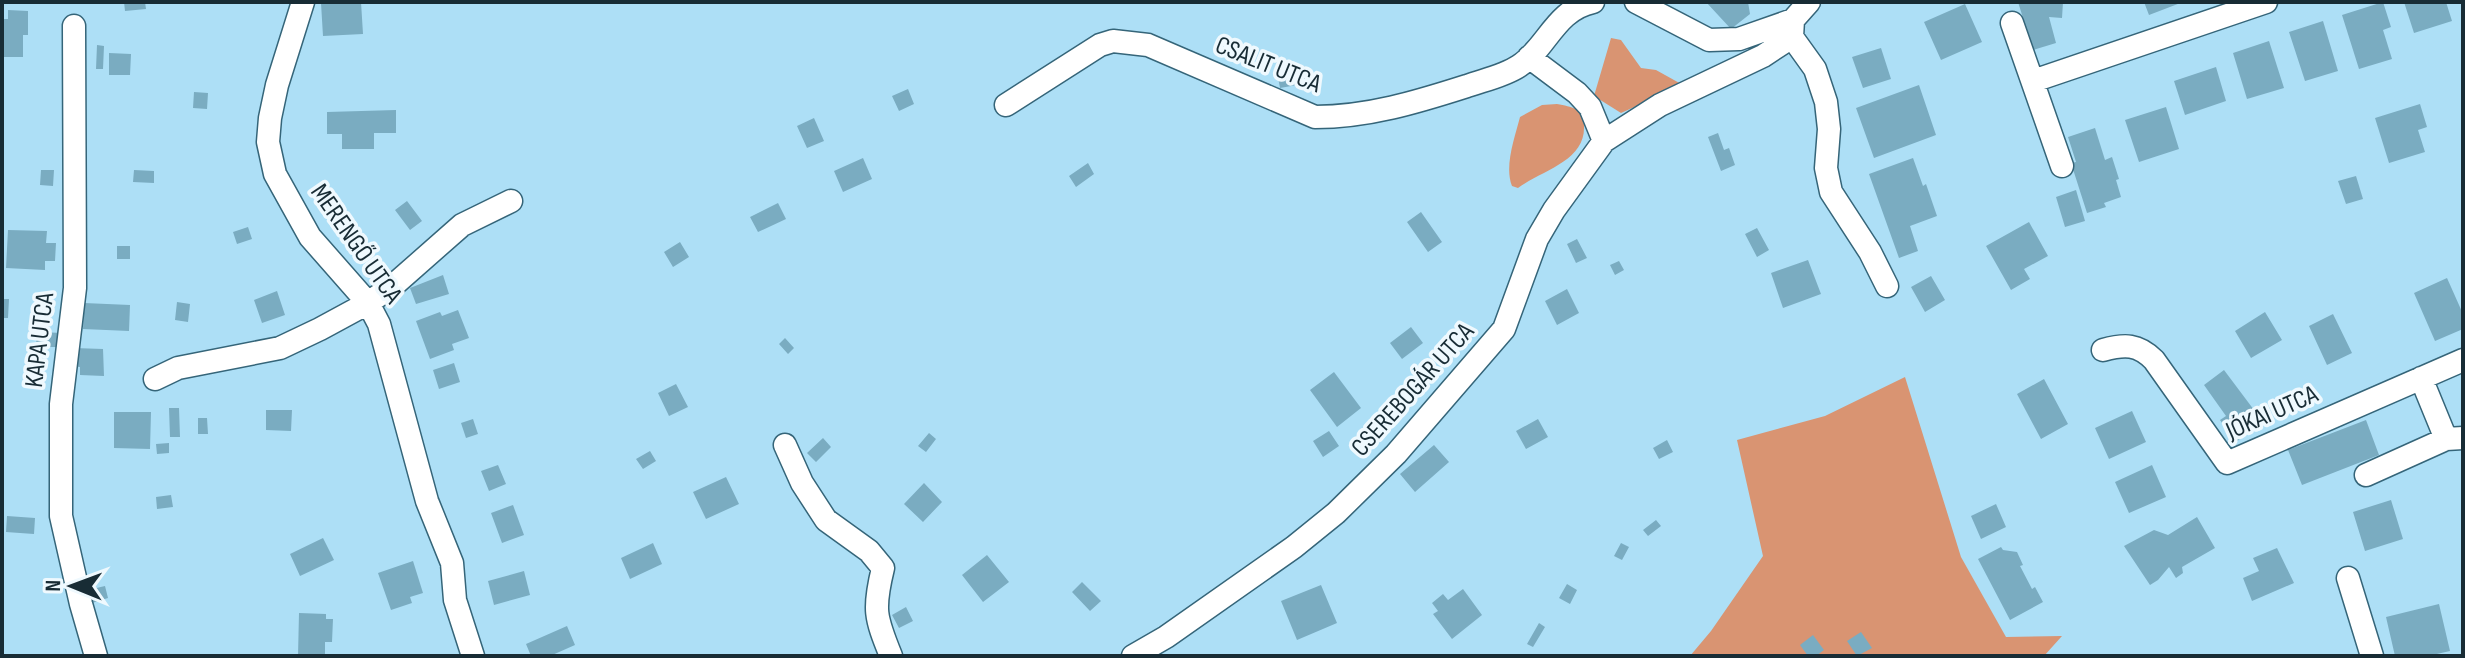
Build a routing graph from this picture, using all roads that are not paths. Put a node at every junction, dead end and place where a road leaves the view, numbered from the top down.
1 (303, 2) edge
2 (1593, 2) edge
3 (1636, 2) edge
4 (1809, 2) edge
5 (2266, 2) edge
6 (2012, 23) dead end
7 (74, 26) dead end
8 (1793, 29) junction
9 (1529, 57) junction
10 (2033, 81) junction
11 (1006, 105) dead end
12 (1604, 141) junction
13 (2062, 166) dead end
14 (511, 201) dead end
15 (1887, 286) dead end
16 (368, 303) junction
17 (2103, 350) dead end
18 (2463, 360) edge
19 (2421, 378) junction
20 (155, 379) dead end
21 (2455, 438) edge
22 (785, 445) dead end
23 (2366, 475) dead end
24 (2348, 578) dead end
25 (96, 656) edge
26 (473, 656) edge
27 (891, 656) edge
28 (1133, 656) edge
29 (2372, 656) edge

1 - 16 street, MERENGŐ UTCA
2 - 9 street, CSALIT UTCA
3 - 8 street
4 - 8 street, CSEREBOGÁR UTCA
5 - 10 street
6 - 10 street
7 - 25 street, KAPA UTCA
8 - 12 street, CSEREBOGÁR UTCA
8 - 15 street
9 - 11 street, CSALIT UTCA
9 - 12 street
10 - 13 street
12 - 28 street, CSEREBOGÁR UTCA
14 - 16 street
16 - 20 street
16 - 26 street, MERENGŐ UTCA
17 - 19 street, JÓKAI UTCA
18 - 19 street, JÓKAI UTCA
19 - 21 street
21 - 23 street
22 - 27 street
24 - 29 street

